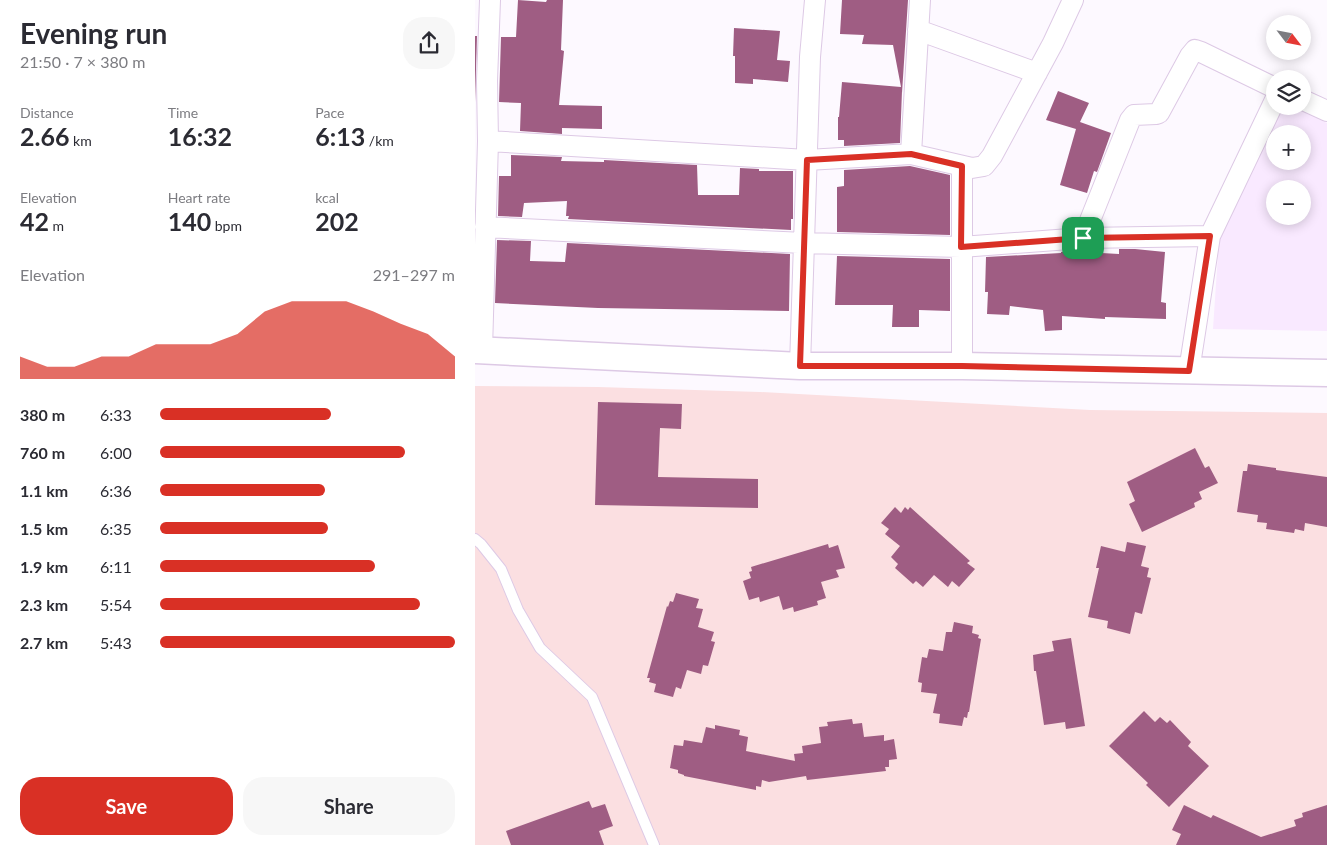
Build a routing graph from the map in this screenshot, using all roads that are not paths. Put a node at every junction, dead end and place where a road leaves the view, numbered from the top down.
1 (490, 0) edge
2 (815, 0) edge
3 (919, 0) edge
4 (1073, 0) edge
5 (918, 30) junction
6 (1037, 73) junction
7 (481, 81) edge
8 (1266, 84) edge
9 (1311, 104) edge
10 (1327, 111) edge
11 (1268, 115) edge
12 (488, 141) junction
13 (911, 154) junction
14 (807, 160) junction
15 (962, 166) junction
16 (485, 226) junction
17 (1210, 236) junction
18 (1083, 238) junction
19 (804, 243) junction
20 (961, 247) junction
21 (479, 350) edge
22 (800, 366) junction
23 (962, 366) junction
24 (1189, 371) junction
25 (1327, 373) edge
26 (475, 539) edge
27 (654, 845) edge

1 - 7 street
2 - 14 street
3 - 5 street
4 - 6 street
5 - 6 street
5 - 13 street
6 - 15 street
7 - 12 street
8 - 18 street
9 - 10 street
11 - 17 street
12 - 14 street
12 - 16 street
13 - 14 street
13 - 15 street
14 - 19 street
15 - 20 street
16 - 19 street
16 - 21 street
17 - 18 street
17 - 24 street
18 - 20 street
19 - 20 street
19 - 22 street
20 - 23 street
21 - 22 street
22 - 23 street
23 - 24 street
24 - 25 street
26 - 27 lane

